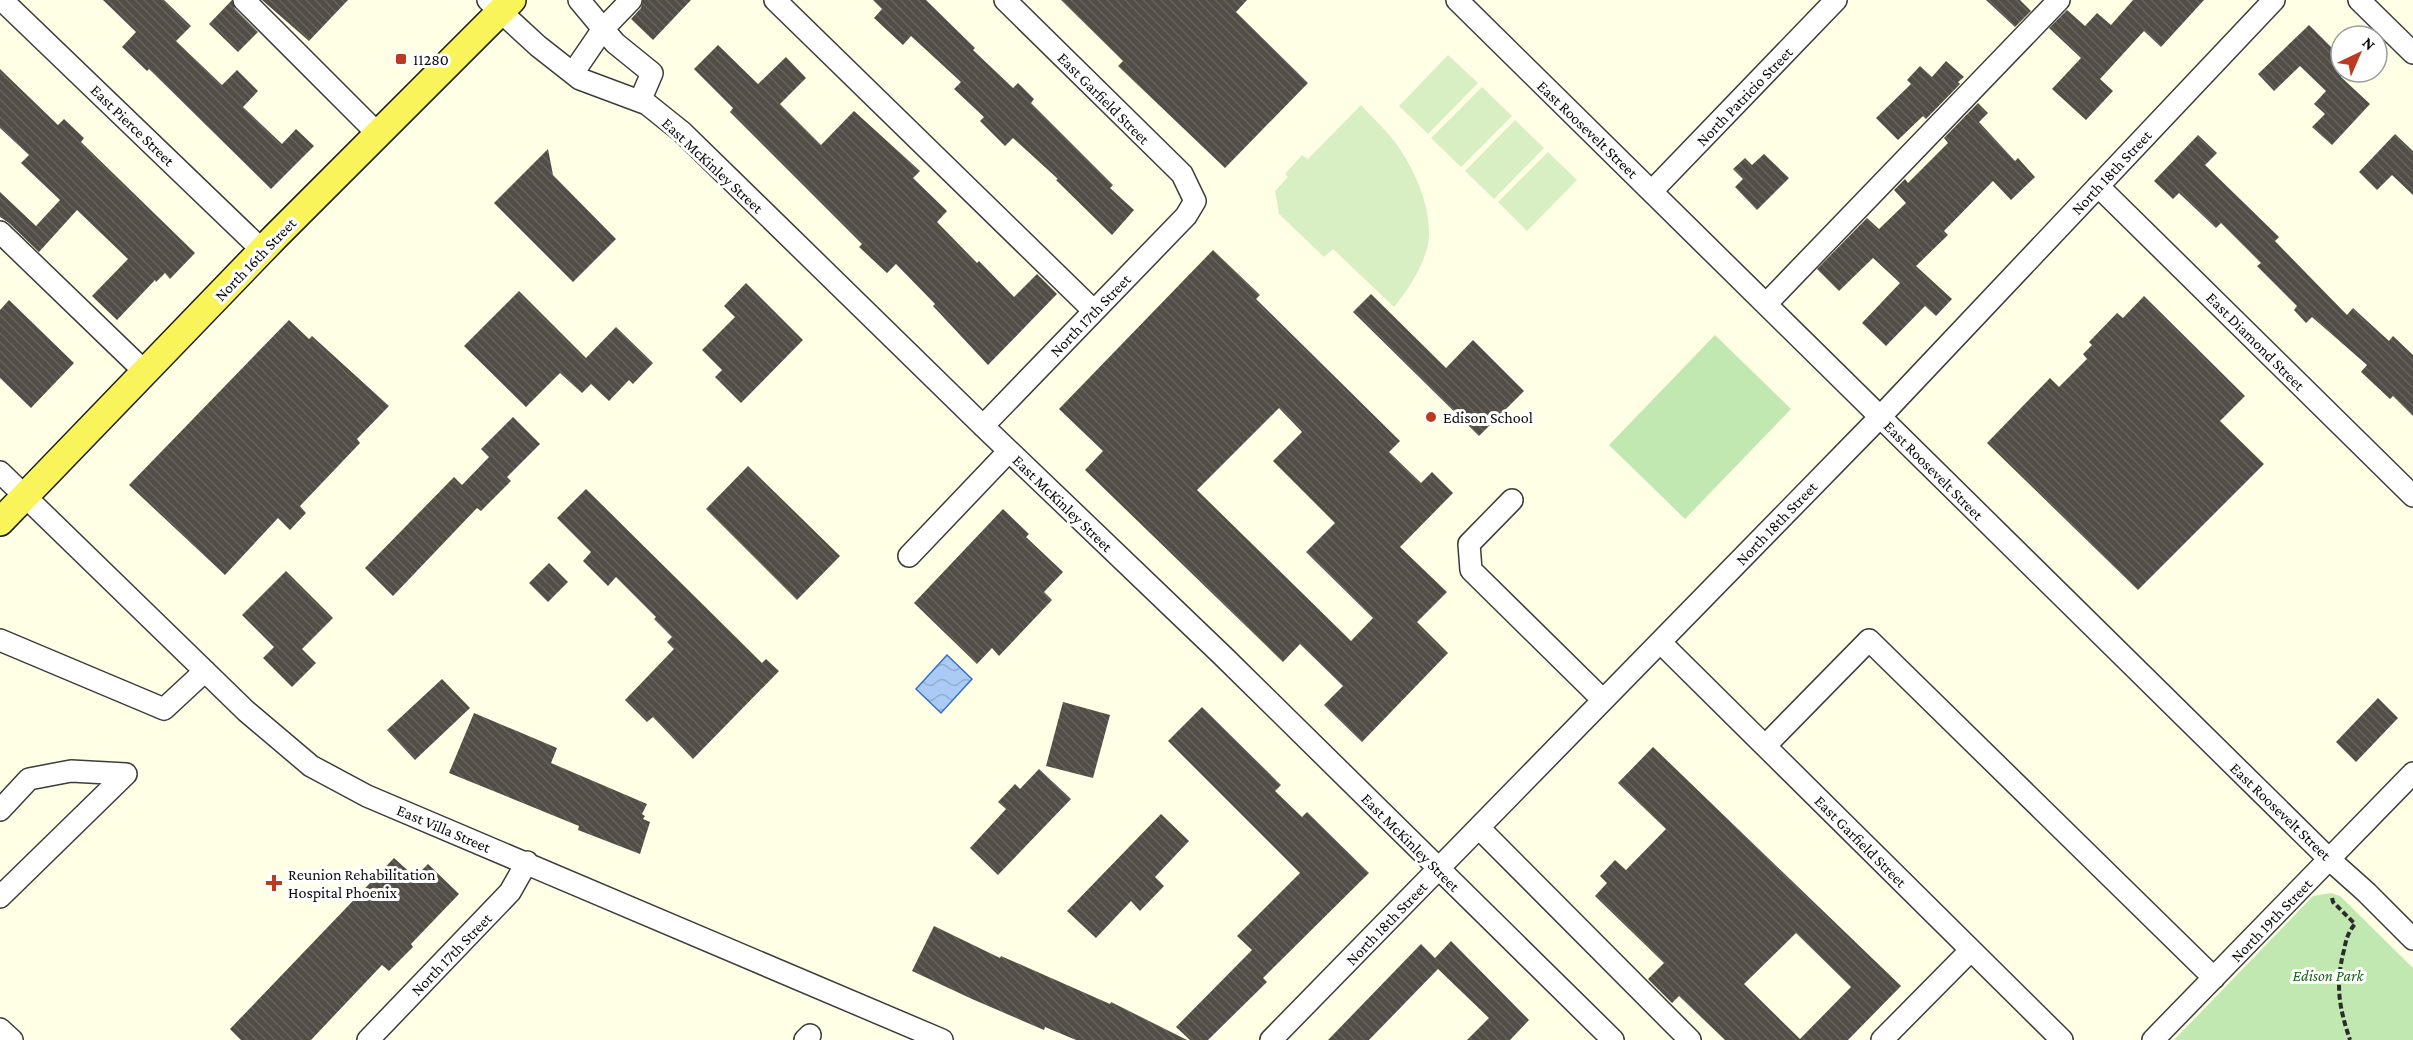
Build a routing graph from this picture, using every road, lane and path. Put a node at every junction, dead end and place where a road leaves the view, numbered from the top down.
1 (2, 0) edge
2 (244, 0) edge
3 (579, 0) edge
4 (631, 0) edge
5 (776, 0) edge
6 (1005, 0) edge
7 (1457, 0) edge
8 (1836, 0) edge
9 (2059, 0) edge
10 (2274, 0) edge
11 (2359, 0) edge
12 (500, 4) edge
13 (603, 29) junction
14 (2413, 52) edge
15 (573, 73) junction
16 (640, 101) junction
17 (378, 134) junction
18 (2098, 186) junction
19 (1652, 191) junction
20 (1195, 201) joint
21 (0, 232) edge
22 (263, 251) junction
23 (1767, 303) junction
24 (1094, 311) junction
25 (144, 372) junction
26 (1880, 417) junction
27 (983, 426) junction
28 (1009, 451) junction
29 (0, 472) edge
30 (25, 496) junction
31 (2413, 496) edge
32 (1512, 500) dead end
33 (0, 522) edge
34 (909, 556) dead end
35 (0, 640) edge
36 (1660, 642) junction
37 (205, 670) junction
38 (1603, 700) junction
39 (1765, 746) junction
40 (2413, 773) edge
41 (0, 810) edge
42 (1479, 828) junction
43 (2329, 859) junction
44 (527, 862) junction
45 (1439, 869) junction
46 (0, 897) edge
47 (2332, 898) dead end
48 (2413, 939) edge
49 (1971, 950) junction
50 (2214, 978) junction
51 (0, 1029) edge
52 (932, 1038) edge
53 (12, 1040) edge
54 (368, 1040) edge
55 (1270, 1040) edge
56 (1614, 1040) edge
57 (1690, 1040) edge
58 (1882, 1040) edge
59 (2062, 1040) edge
60 (2153, 1040) edge
61 (2350, 1040) edge

1 - 22 street, East Pierce Street
2 - 17 street
3 - 13 street
4 - 13 street
5 - 24 street
6 - 20 street, East Garfield Street
7 - 19 street, East Roosevelt Street
8 - 19 street, North Patricio Street
9 - 23 street
10 - 18 street, North 18th Street
11 - 14 street
12 - 15 street, East McKinley Street
12 - 17 main road, North 16th Street
13 - 15 street
13 - 16 street
15 - 16 street, East McKinley Street
16 - 27 street, East McKinley Street
17 - 22 main road, North 16th Street
18 - 26 street, North 18th Street
18 - 31 street, East Diamond Street
19 - 23 street, East Roosevelt Street
20 - 24 street, North 17th Street
21 - 25 street
22 - 25 main road, North 16th Street
23 - 26 street, East Roosevelt Street
24 - 27 street, North 17th Street
25 - 30 main road, North 16th Street
26 - 36 street, North 18th Street
26 - 43 street, East Roosevelt Street
27 - 28 street, East McKinley Street
28 - 34 street
28 - 45 street, East McKinley Street
29 - 30 street, East Villa Street
30 - 33 main road, North 16th Street
30 - 37 street, East Villa Street
32 - 38 street
35 - 37 street
36 - 38 street, North 18th Street
36 - 39 street, East Garfield Street
37 - 44 street, East Villa Street
38 - 42 street, North 18th Street
39 - 49 street, East Garfield Street
39 - 50 street
40 - 43 street, North 19th Street
41 - 46 street
42 - 45 street, North 18th Street
42 - 57 street
43 - 48 street, East Roosevelt Street
43 - 50 street, North 19th Street
44 - 52 street, East Villa Street
44 - 54 street, North 17th Street
45 - 55 street, North 18th Street
45 - 56 street, East McKinley Street
47 - 61 path
49 - 58 street
49 - 59 street, East Garfield Street
50 - 60 street, North 19th Street
51 - 53 street

